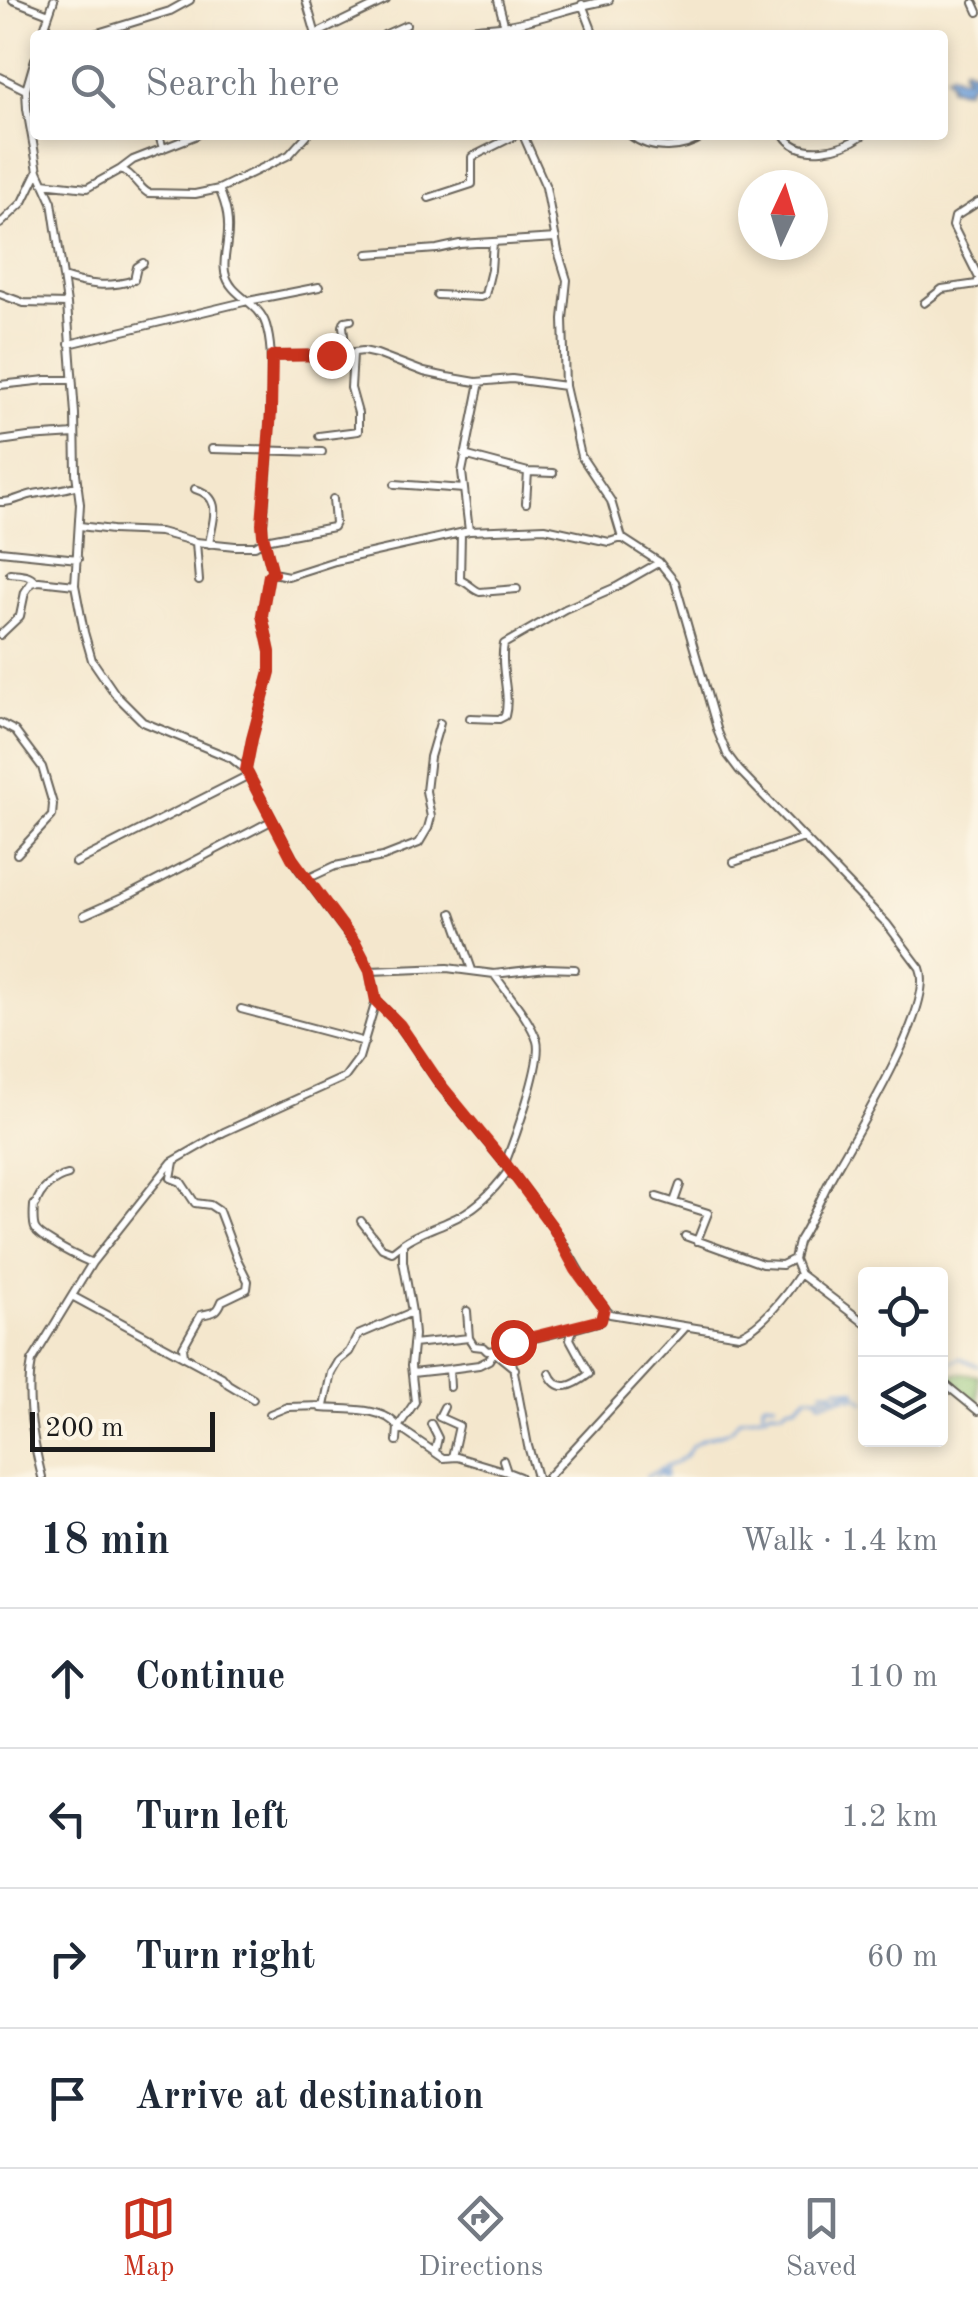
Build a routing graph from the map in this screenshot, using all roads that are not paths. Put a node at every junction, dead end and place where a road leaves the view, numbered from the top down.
1 (13, 0) edge
2 (54, 0) edge
3 (190, 0) edge
4 (306, 0) edge
5 (386, 0) edge
6 (498, 0) edge
7 (609, 0) edge
8 (974, 3) dead end
9 (582, 4) junction
10 (978, 12) edge
11 (49, 14) junction
12 (406, 25) dead end
13 (506, 25) junction
14 (44, 30) edge
15 (107, 30) edge
16 (315, 30) edge
17 (326, 30) edge
18 (395, 30) edge
19 (462, 30) edge
20 (506, 30) edge
21 (592, 30) edge
22 (0, 76) edge
23 (30, 76) edge
24 (26, 90) junction
25 (30, 128) edge
26 (32, 140) edge
27 (160, 140) edge
28 (184, 140) edge
29 (302, 140) edge
30 (509, 140) edge
31 (522, 140) edge
32 (638, 140) edge
33 (698, 140) edge
34 (787, 140) edge
35 (856, 140) edge
36 (162, 148) junction
37 (121, 169) junction
38 (38, 170) junction
39 (43, 183) junction
40 (220, 190) junction
41 (430, 198) dead end
42 (978, 202) edge
43 (0, 224) edge
44 (556, 238) junction
45 (493, 242) junction
46 (368, 254) dead end
47 (144, 263) dead end
48 (63, 276) junction
49 (978, 278) edge
50 (320, 287) dead end
51 (0, 294) edge
52 (436, 295) dead end
53 (248, 301) junction
54 (924, 303) dead end
55 (67, 304) junction
56 (351, 320) dead end
57 (69, 344) junction
58 (350, 354) junction
59 (272, 356) junction
60 (72, 380) junction
61 (480, 382) junction
62 (0, 385) edge
63 (564, 386) junction
64 (75, 434) junction
65 (319, 436) dead end
66 (0, 442) edge
67 (212, 449) dead end
68 (268, 451) junction
69 (322, 452) dead end
70 (464, 455) junction
71 (528, 472) junction
72 (552, 473) dead end
73 (395, 484) dead end
74 (78, 485) junction
75 (196, 488) dead end
76 (464, 489) junction
77 (333, 499) dead end
78 (0, 502) edge
79 (526, 504) dead end
80 (80, 526) junction
81 (465, 532) junction
82 (622, 538) junction
83 (265, 540) junction
84 (196, 542) junction
85 (209, 544) junction
86 (0, 551) edge
87 (78, 558) junction
88 (659, 562) junction
89 (10, 573) dead end
90 (273, 573) junction
91 (35, 580) junction
92 (199, 581) dead end
93 (75, 585) junction
94 (517, 589) dead end
95 (0, 635) edge
96 (470, 718) dead end
97 (0, 723) edge
98 (440, 723) dead end
99 (249, 754) junction
100 (237, 761) junction
101 (247, 772) junction
102 (272, 821) junction
103 (804, 838) junction
104 (17, 854) dead end
105 (734, 862) dead end
106 (75, 863) dead end
107 (307, 879) junction
108 (452, 913) dead end
109 (84, 915) dead end
110 (472, 970) junction
111 (575, 970) dead end
112 (370, 971) junction
113 (494, 974) junction
114 (376, 1001) junction
115 (241, 1009) dead end
116 (364, 1042) junction
117 (174, 1160) junction
118 (507, 1167) junction
119 (163, 1172) junction
120 (68, 1176) dead end
121 (171, 1178) junction
122 (680, 1185) dead end
123 (657, 1197) dead end
124 (674, 1202) junction
125 (360, 1220) dead end
126 (685, 1236) dead end
127 (697, 1241) junction
128 (402, 1244) junction
129 (794, 1260) junction
130 (92, 1264) junction
131 (800, 1274) junction
132 (72, 1296) junction
133 (604, 1308) junction
134 (412, 1312) junction
135 (467, 1312) dead end
136 (858, 1318) edge
137 (685, 1328) junction
138 (574, 1329) junction
139 (469, 1338) junction
140 (413, 1344) junction
141 (510, 1344) junction
142 (495, 1352) junction
143 (184, 1355) junction
144 (449, 1369) junction
145 (515, 1370) junction
146 (412, 1373) junction
147 (550, 1373) dead end
148 (948, 1386) edge
149 (450, 1387) dead end
150 (253, 1399) dead end
151 (321, 1408) junction
152 (444, 1408) dead end
153 (978, 1410) edge
154 (270, 1414) dead end
155 (431, 1424) dead end
156 (398, 1426) junction
157 (397, 1441) dead end
158 (435, 1451) junction
159 (452, 1457) junction
160 (503, 1460) dead end
161 (506, 1472) junction
162 (42, 1477) edge
163 (520, 1477) edge
164 (537, 1477) edge
165 (548, 1477) edge

1 - 11 street
2 - 11 street
3 - 15 street
4 - 16 street
5 - 17 street
6 - 13 street
7 - 9 street
8 - 10 street
9 - 13 street
9 - 21 street
11 - 14 street
12 - 18 street
13 - 19 street
13 - 20 street
22 - 24 street
23 - 24 street
24 - 25 street
26 - 38 street
27 - 36 street
28 - 36 street
29 - 40 street
30 - 41 street
31 - 44 street
32 - 33 street
34 - 35 street
36 - 37 street
37 - 39 street
37 - 40 street
38 - 39 street
38 - 43 street
39 - 48 street
40 - 53 street
42 - 49 street
44 - 45 street
44 - 63 street
45 - 46 street
45 - 52 street
47 - 48 street
48 - 55 street
49 - 54 street
50 - 53 street
51 - 55 street
53 - 57 street
53 - 59 street
55 - 57 street
56 - 58 street
57 - 60 street
58 - 59 street
58 - 61 street
58 - 65 street
59 - 68 street
60 - 62 street
60 - 64 street
61 - 63 street
61 - 70 street
63 - 82 street
64 - 66 street
64 - 74 street
67 - 68 street
68 - 69 street
68 - 83 street
70 - 71 street
70 - 76 street
71 - 72 street
71 - 79 street
73 - 76 street
74 - 78 street
74 - 80 street
75 - 85 street
76 - 81 street
77 - 83 street
80 - 84 street
80 - 87 street
81 - 82 street
81 - 90 street
81 - 94 street
82 - 88 street
83 - 85 street
83 - 90 street
84 - 85 street
84 - 92 street
86 - 87 street
87 - 93 street
88 - 96 street
88 - 103 street
89 - 91 street
90 - 99 street
91 - 93 street
91 - 95 street
93 - 100 street
97 - 104 street
98 - 107 street
99 - 100 street
99 - 101 street
100 - 101 street
101 - 102 street
101 - 106 street
102 - 107 street
102 - 109 street
103 - 105 street
103 - 129 street
107 - 112 street
108 - 110 street
110 - 112 street
110 - 113 street
111 - 113 street
112 - 114 street
113 - 118 street
114 - 116 street
114 - 118 street
115 - 116 street
116 - 117 street
117 - 119 street
117 - 121 street
118 - 128 street
118 - 133 street
119 - 121 street
119 - 130 street
120 - 130 street
121 - 143 street
122 - 124 street
123 - 124 street
124 - 127 street
125 - 128 street
126 - 127 street
127 - 129 street
128 - 134 street
129 - 131 street
130 - 132 street
131 - 136 street
131 - 137 street
132 - 143 street
132 - 162 street
133 - 137 street
133 - 138 street
134 - 140 street
134 - 151 street
135 - 139 street
137 - 165 street
138 - 141 street
138 - 147 street
139 - 140 street
139 - 142 street
140 - 146 street
141 - 142 street
141 - 145 street
142 - 144 street
142 - 145 street
143 - 150 street
144 - 146 street
144 - 149 street
145 - 164 street
146 - 156 street
148 - 153 street
151 - 154 street
151 - 156 street
152 - 159 street
155 - 158 street
156 - 157 street
156 - 158 street
158 - 159 street
159 - 161 street
160 - 161 street
161 - 163 street

